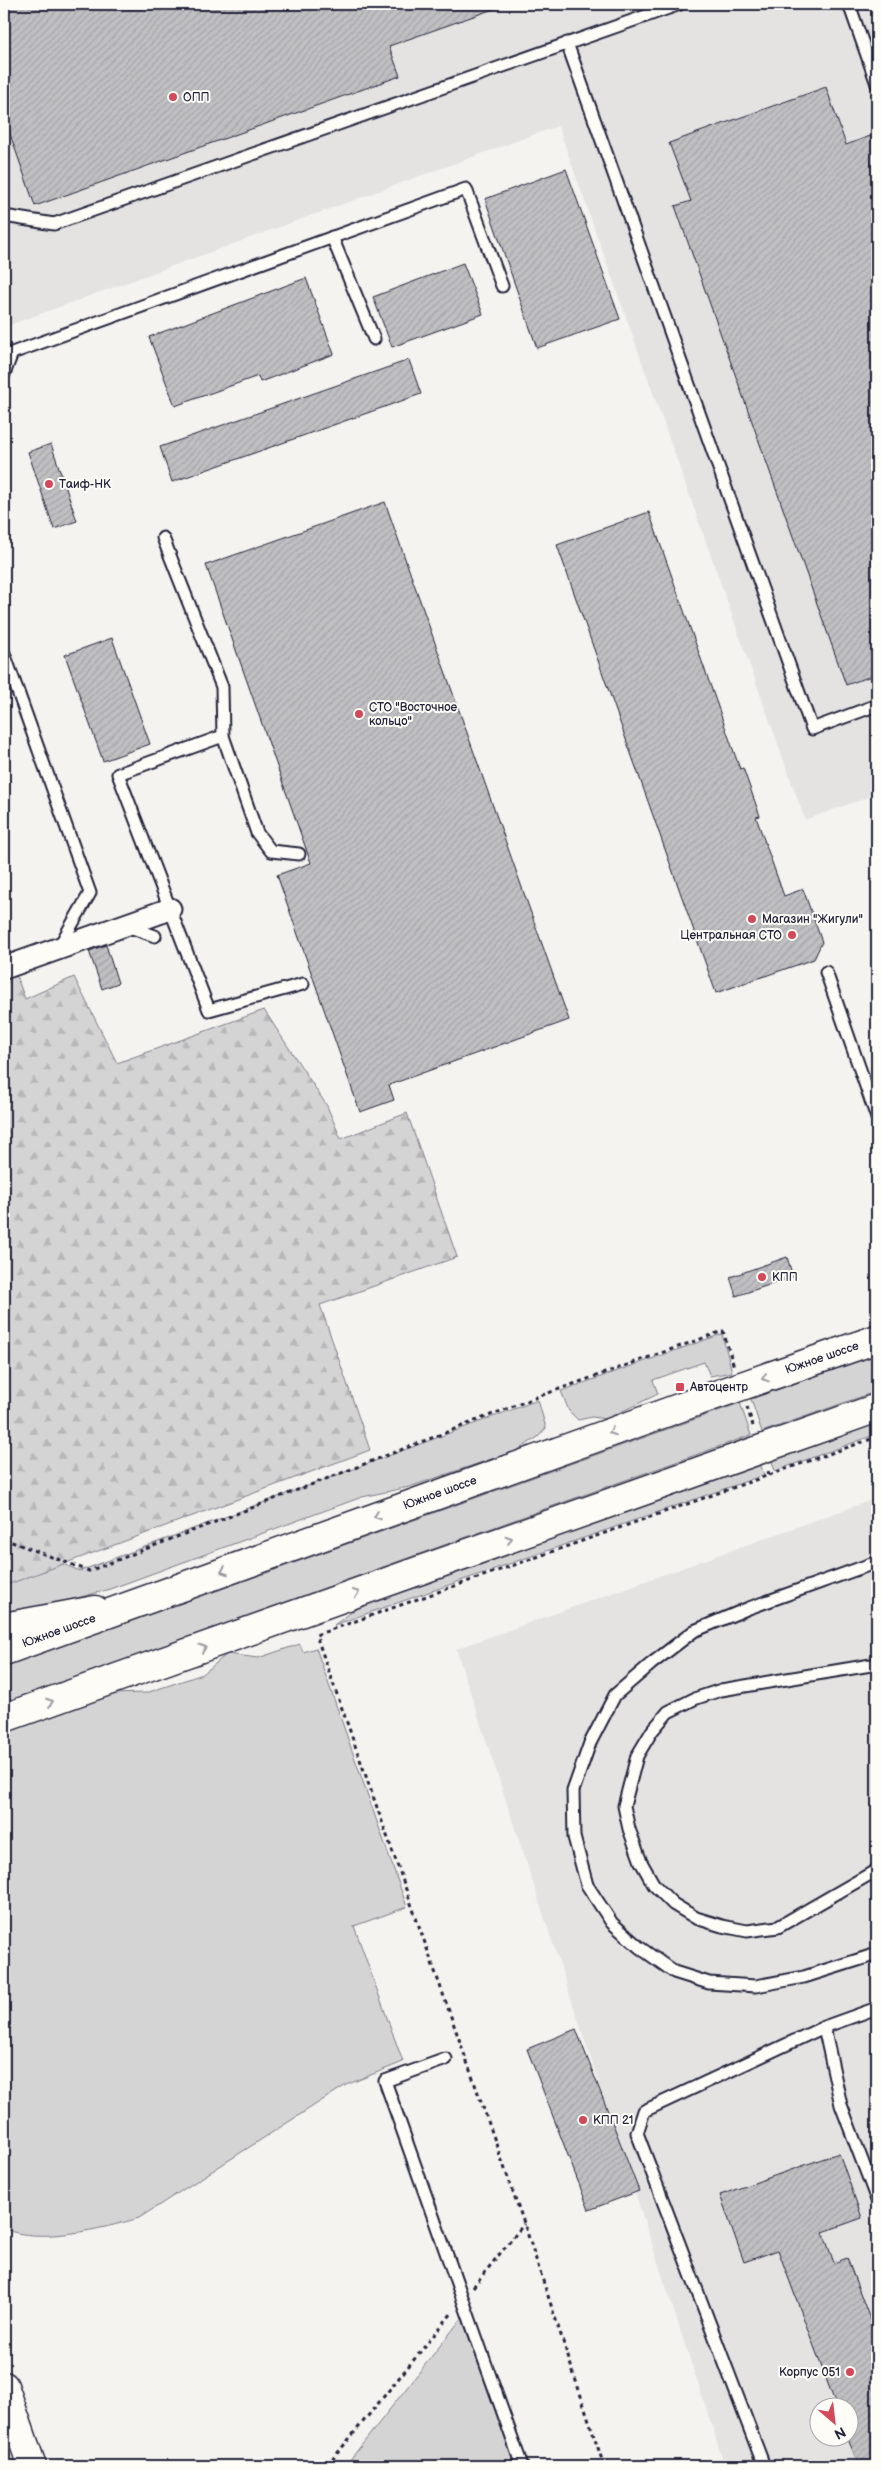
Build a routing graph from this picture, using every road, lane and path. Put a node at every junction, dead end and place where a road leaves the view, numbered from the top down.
1 (680, 4) edge
2 (849, 4) edge
3 (567, 44) junction
4 (877, 84) edge
5 (4, 216) edge
6 (332, 237) junction
7 (502, 286) dead end
8 (374, 339) dead end
9 (4, 374) edge
10 (164, 538) dead end
11 (4, 653) edge
12 (877, 705) edge
13 (223, 736) junction
14 (299, 854) dead end
15 (170, 909) junction
16 (125, 925) junction
17 (155, 936) dead end
18 (58, 949) junction
19 (4, 968) edge
20 (826, 972) dead end
21 (303, 984) dead end
22 (877, 1118) edge
23 (873, 1339) edge
24 (740, 1387) junction
25 (877, 1408) edge
26 (877, 1436) edge
27 (761, 1449) junction
28 (769, 1475) junction
29 (4, 1539) edge
30 (877, 1562) edge
31 (188, 1584) junction
32 (4, 1627) edge
33 (4, 1651) edge
34 (877, 1664) edge
35 (4, 1718) edge
36 (877, 1870) edge
37 (877, 1954) edge
38 (877, 2008) edge
39 (824, 2027) junction
40 (446, 2058) dead end
41 (877, 2200) edge
42 (524, 2223) junction
43 (463, 2300) junction
44 (4, 2386) edge
45 (32, 2466) edge
46 (327, 2466) edge
47 (522, 2466) edge
48 (604, 2466) edge
49 (764, 2466) edge

1 - 3 lane
2 - 4 lane
3 - 5 lane
3 - 12 lane
6 - 7 lane
6 - 8 lane
6 - 9 lane
10 - 13 lane
11 - 18 lane
13 - 14 lane
13 - 15 lane
15 - 16 street
15 - 21 lane
16 - 17 lane
16 - 18 street
18 - 19 street
20 - 22 lane
23 -> 24 main road, Южное шоссе
24 - 27 path
24 - 29 path
24 -> 31 main road, Южное шоссе
25 - 27 main road
26 - 28 path
27 - 28 path
35 -> 27 main road
28 - 42 path
30 - 37 lane
31 - 32 main road
31 - 33 main road, Южное шоссе
34 - 36 lane
38 - 39 lane
39 - 41 lane
39 - 49 lane
40 - 43 lane
42 - 43 path
42 - 48 path
43 - 46 path
43 - 47 lane
44 - 45 main road

